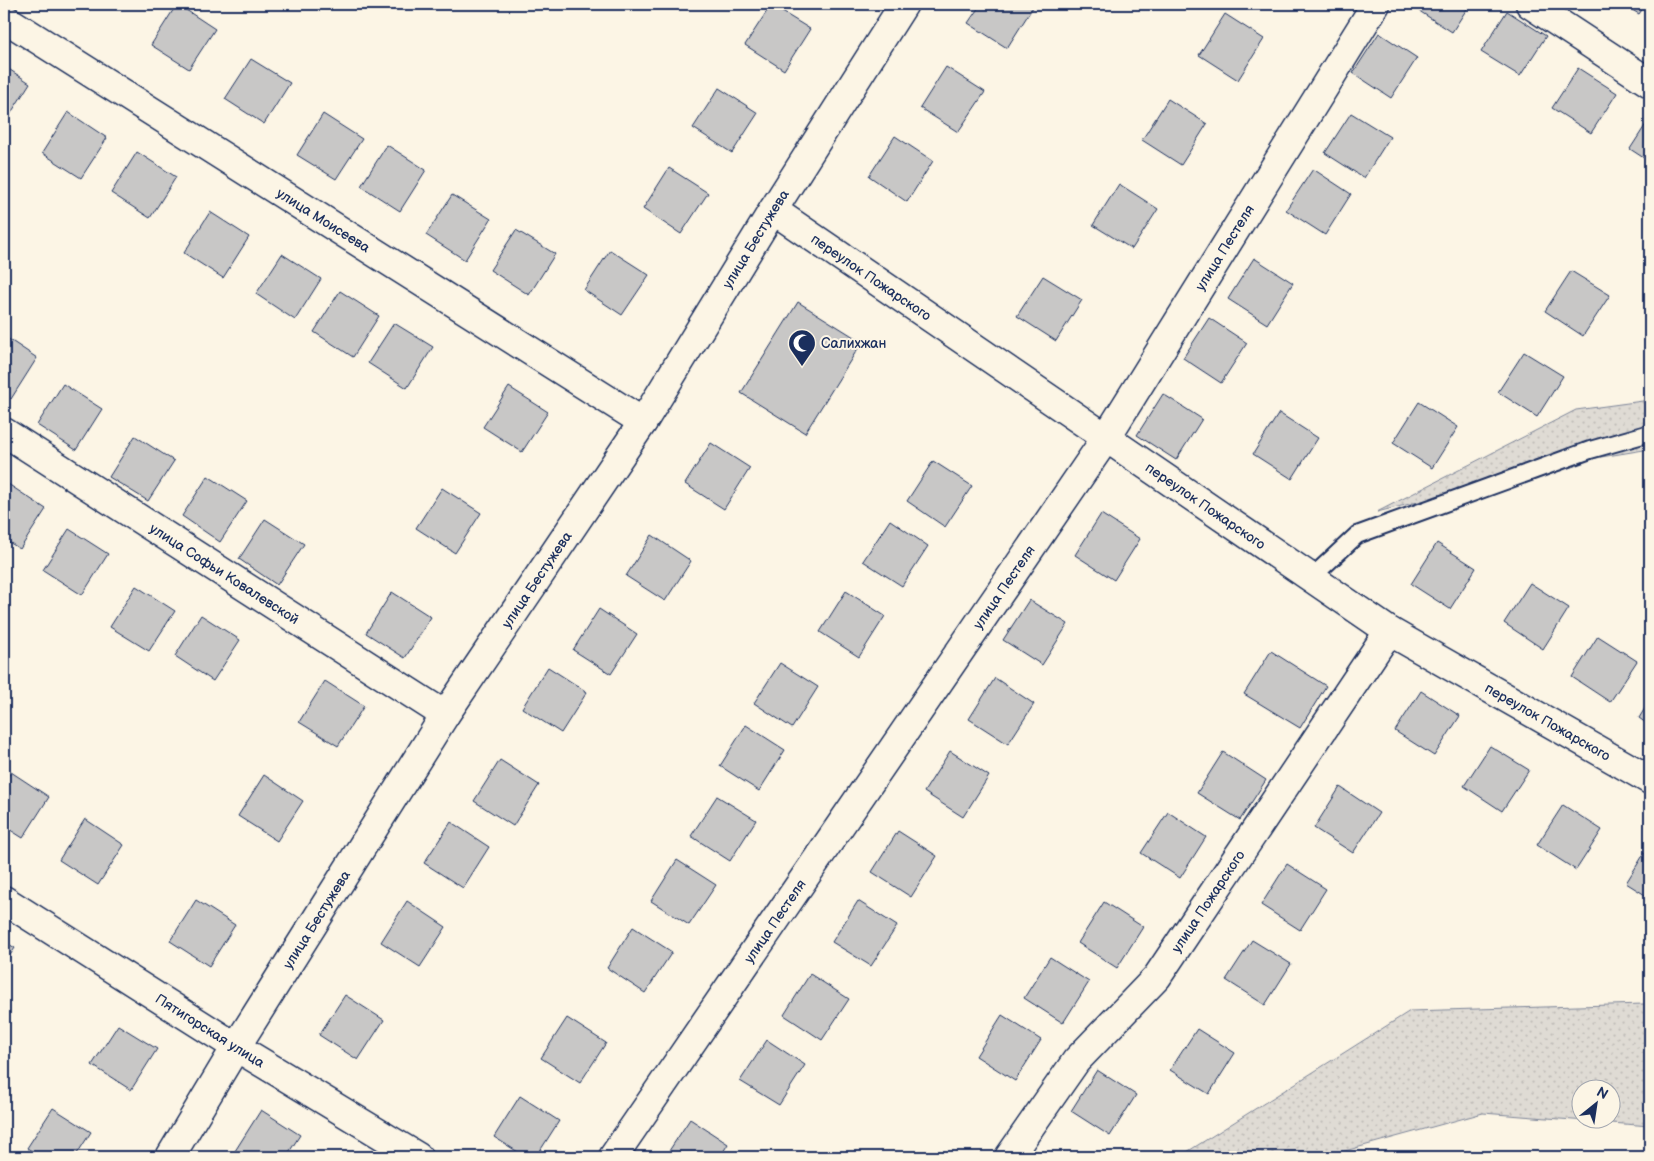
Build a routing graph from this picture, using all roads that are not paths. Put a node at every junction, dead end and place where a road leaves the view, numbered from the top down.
1 (1376, 4) edge
2 (1530, 4) edge
3 (892, 8) edge
4 (4, 18) edge
5 (1650, 83) edge
6 (773, 210) junction
7 (643, 422) junction
8 (4, 432) edge
9 (1650, 433) edge
10 (1106, 438) junction
11 (1311, 578) junction
12 (1389, 630) junction
13 (445, 715) junction
14 (1650, 780) edge
15 (4, 900) edge
16 (236, 1048) junction
17 (170, 1157) edge
18 (418, 1157) edge
19 (614, 1157) edge
20 (1010, 1157) edge

1 - 10 street, улица Пестеля
2 - 5 street
3 - 6 street, улица Бестужева
4 - 7 street, улица Моисеева
6 - 7 street, улица Бестужева
6 - 10 street, переулок Пожарского
7 - 13 street, улица Бестужева
8 - 13 street, улица Софьи Ковалевской
9 - 11 lane
10 - 11 street, переулок Пожарского
10 - 19 street, улица Пестеля
11 - 12 street, переулок Пожарского
12 - 14 street, переулок Пожарского
12 - 20 street, улица Пожарского
13 - 16 street, улица Бестужева
15 - 16 street, Пятигорская улица
16 - 17 street, улица Бестужева
16 - 18 street, Пятигорская улица

